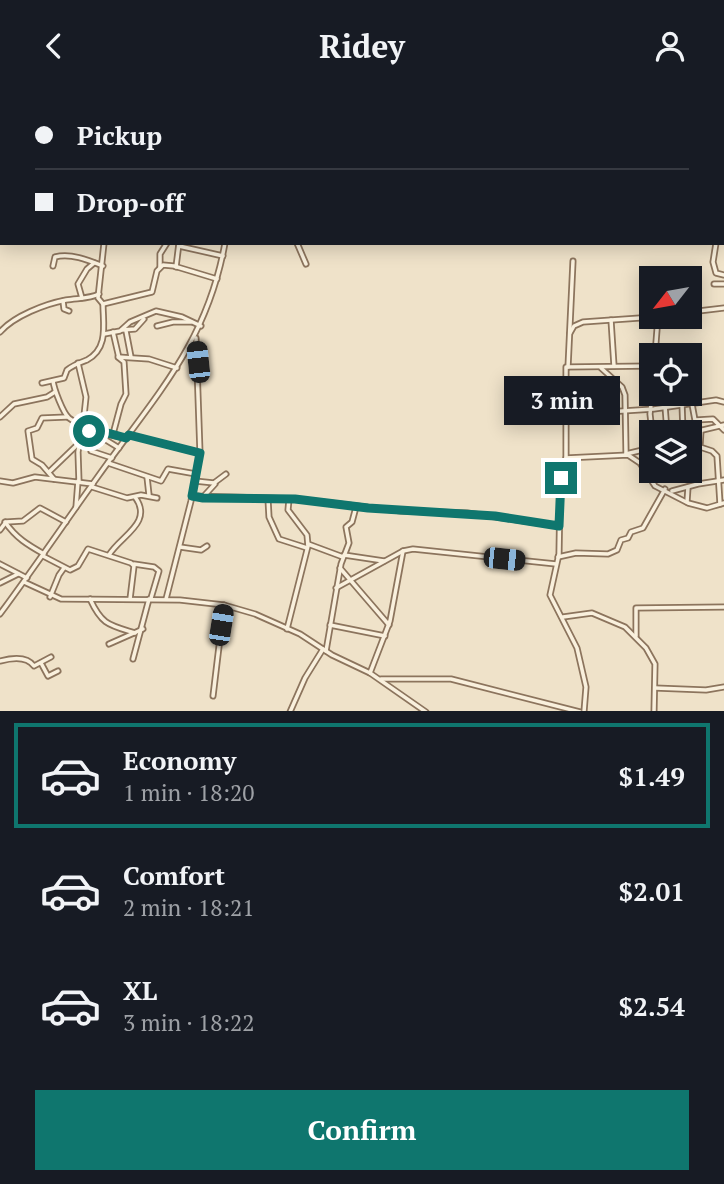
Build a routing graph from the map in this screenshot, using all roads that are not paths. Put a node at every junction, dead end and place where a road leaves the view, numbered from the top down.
1 (104, 245) edge
2 (166, 245) edge
3 (179, 245) edge
4 (225, 245) edge
5 (298, 245) edge
6 (716, 245) edge
7 (223, 256) junction
8 (573, 261) dead end
9 (94, 263) junction
10 (306, 264) dead end
11 (52, 266) dead end
12 (103, 266) junction
13 (160, 267) junction
14 (176, 267) junction
15 (724, 275) edge
16 (217, 279) junction
17 (724, 284) edge
18 (714, 285) dead end
19 (99, 294) junction
20 (82, 298) junction
21 (63, 301) junction
22 (103, 304) junction
23 (724, 308) edge
24 (69, 311) dead end
25 (702, 311) edge
26 (145, 317) junction
27 (639, 318) edge
28 (611, 320) junction
29 (193, 322) junction
30 (201, 326) junction
31 (104, 327) junction
32 (157, 327) dead end
33 (119, 331) junction
34 (0, 332) edge
35 (569, 333) junction
36 (104, 334) junction
37 (196, 336) junction
38 (118, 357) junction
39 (131, 357) junction
40 (78, 363) junction
41 (599, 366) junction
42 (614, 366) junction
43 (639, 366) edge
44 (568, 367) junction
45 (177, 368) junction
46 (53, 381) junction
47 (42, 383) dead end
48 (55, 392) junction
49 (702, 402) edge
50 (724, 402) edge
51 (650, 406) edge
52 (665, 406) joint
53 (692, 406) edge
54 (650, 409) junction
55 (626, 410) junction
56 (565, 412) junction
57 (0, 417) edge
58 (67, 417) junction
59 (651, 420) edge
60 (666, 420) edge
61 (695, 420) joint
62 (723, 427) edge
63 (82, 428) junction
64 (702, 430) edge
65 (113, 434) junction
66 (127, 437) junction
67 (106, 440) dead end
68 (79, 443) junction
69 (119, 448) junction
70 (702, 448) edge
71 (639, 450) edge
72 (91, 451) dead end
73 (200, 453) junction
74 (625, 454) junction
75 (112, 457) junction
76 (566, 458) junction
77 (108, 463) junction
78 (78, 468) junction
79 (49, 472) junction
80 (196, 474) junction
81 (226, 474) dead end
82 (147, 477) junction
83 (54, 479) junction
84 (68, 480) junction
85 (722, 480) edge
86 (0, 481) edge
87 (79, 481) junction
88 (195, 481) junction
89 (216, 482) junction
90 (92, 485) junction
91 (688, 487) junction
92 (665, 489) junction
93 (670, 492) junction
94 (149, 495) junction
95 (192, 496) junction
96 (135, 497) junction
97 (157, 498) dead end
98 (203, 498) junction
99 (268, 499) junction
100 (289, 499) junction
101 (687, 503) junction
102 (722, 504) edge
103 (356, 507) junction
104 (76, 508) junction
105 (0, 518) edge
106 (5, 522) junction
107 (66, 522) junction
108 (559, 526) junction
109 (0, 530) edge
110 (207, 546) dead end
111 (307, 546) junction
112 (180, 547) junction
113 (403, 551) junction
114 (44, 555) junction
115 (109, 555) junction
116 (344, 556) junction
117 (558, 557) junction
118 (386, 561) junction
119 (132, 563) junction
120 (0, 564) edge
121 (556, 564) junction
122 (64, 568) junction
123 (341, 568) junction
124 (19, 574) junction
125 (351, 579) junction
126 (25, 580) junction
127 (0, 583) edge
128 (337, 588) junction
129 (50, 597) junction
130 (90, 599) junction
131 (130, 599) junction
132 (150, 599) junction
133 (166, 599) junction
134 (224, 605) junction
135 (724, 607) edge
136 (0, 613) edge
137 (562, 617) junction
138 (330, 625) junction
139 (388, 625) junction
140 (143, 629) junction
141 (287, 629) junction
142 (135, 633) junction
143 (385, 636) junction
144 (636, 638) junction
145 (109, 644) dead end
146 (325, 650) junction
147 (51, 657) dead end
148 (133, 659) dead end
149 (0, 661) edge
150 (41, 663) junction
151 (58, 671) dead end
152 (370, 673) junction
153 (379, 679) junction
154 (724, 687) edge
155 (655, 688) junction
156 (213, 696) dead end
157 (290, 711) edge
158 (425, 711) edge
159 (578, 711) edge
160 (582, 711) edge
161 (653, 711) edge

1 - 12 street
2 - 13 street
3 - 7 street
3 - 14 street
4 - 7 street
5 - 10 street
6 - 15 street
7 - 16 street
8 - 35 street
9 - 11 street
9 - 12 street
9 - 20 street
12 - 19 street
13 - 14 street
13 - 22 street
14 - 16 street
16 - 30 street
17 - 18 street
19 - 20 street
19 - 22 street
20 - 21 street
21 - 24 street
21 - 34 street
22 - 31 street
23 - 25 street
26 - 29 street
26 - 33 street
26 - 33 street
27 - 28 street
28 - 35 street
28 - 42 street
29 - 30 street
29 - 32 street
30 - 37 street
31 - 33 street
31 - 36 street
33 - 36 street
33 - 38 street
33 - 39 street
35 - 44 street
36 - 40 street
37 - 45 street
37 - 73 street
38 - 39 street
38 - 65 street
39 - 45 street
40 - 46 street
40 - 63 street
41 - 42 street
41 - 44 street
41 - 55 street
42 - 43 street
44 - 56 street
45 - 66 street
46 - 47 street
46 - 48 street
48 - 57 street
48 - 58 street
49 - 50 street
51 - 54 street
52 - 54 street
52 - 60 street
53 - 61 street
54 - 55 street
54 - 59 street
55 - 56 street
55 - 74 street
56 - 76 street
58 - 63 street
58 - 79 street
61 - 62 street
62 - 64 street
63 - 65 street
63 - 68 street
65 - 66 street
66 - 69 street
66 - 73 street
67 - 69 street
68 - 78 street
68 - 79 street
69 - 75 street
70 - 85 street
71 - 74 street
72 - 75 street
73 - 80 street
74 - 76 street
74 - 92 street
75 - 77 street
76 - 108 street
77 - 82 street
77 - 90 street
78 - 84 street
78 - 87 street
79 - 83 street
80 - 82 street
80 - 88 street
81 - 89 street
82 - 94 street
83 - 84 street
83 - 86 street
84 - 87 street
85 - 91 street
85 - 102 street
87 - 90 street
87 - 104 street
88 - 89 street
88 - 95 street
89 - 98 street
90 - 96 street
90 - 104 street
91 - 93 street
91 - 101 street
92 - 93 street
92 - 117 street
93 - 101 street
94 - 96 street
94 - 97 street
95 - 98 street
95 - 112 street
96 - 115 street
98 - 99 street
99 - 100 street
99 - 111 street
100 - 103 street
100 - 111 street
101 - 102 street
103 - 108 street
103 - 116 street
104 - 107 street
105 - 106 street
106 - 107 street
106 - 109 street
106 - 114 street
107 - 114 street
108 - 117 street
110 - 112 street
111 - 116 street
111 - 141 street
112 - 133 street
113 - 118 street
113 - 121 street
113 - 139 street
114 - 122 street
114 - 126 street
115 - 119 street
115 - 122 street
116 - 118 street
116 - 123 street
117 - 121 street
118 - 125 street
119 - 131 street
119 - 132 street
120 - 124 street
121 - 137 street
122 - 129 street
123 - 125 street
123 - 128 street
124 - 126 street
124 - 127 street
125 - 128 street
125 - 139 street
126 - 129 street
126 - 136 street
128 - 138 street
129 - 130 street
130 - 131 street
130 - 142 street
131 - 132 street
132 - 133 street
132 - 140 street
133 - 134 street
134 - 141 street
134 - 156 street
135 - 144 street
137 - 144 street
137 - 160 street
138 - 143 street
138 - 146 street
139 - 143 street
140 - 142 street
140 - 148 street
141 - 146 street
142 - 145 street
143 - 152 street
144 - 155 street
146 - 152 street
146 - 157 street
147 - 150 street
149 - 150 street
150 - 151 street
152 - 153 street
153 - 158 street
153 - 159 street
154 - 155 street
155 - 161 street

